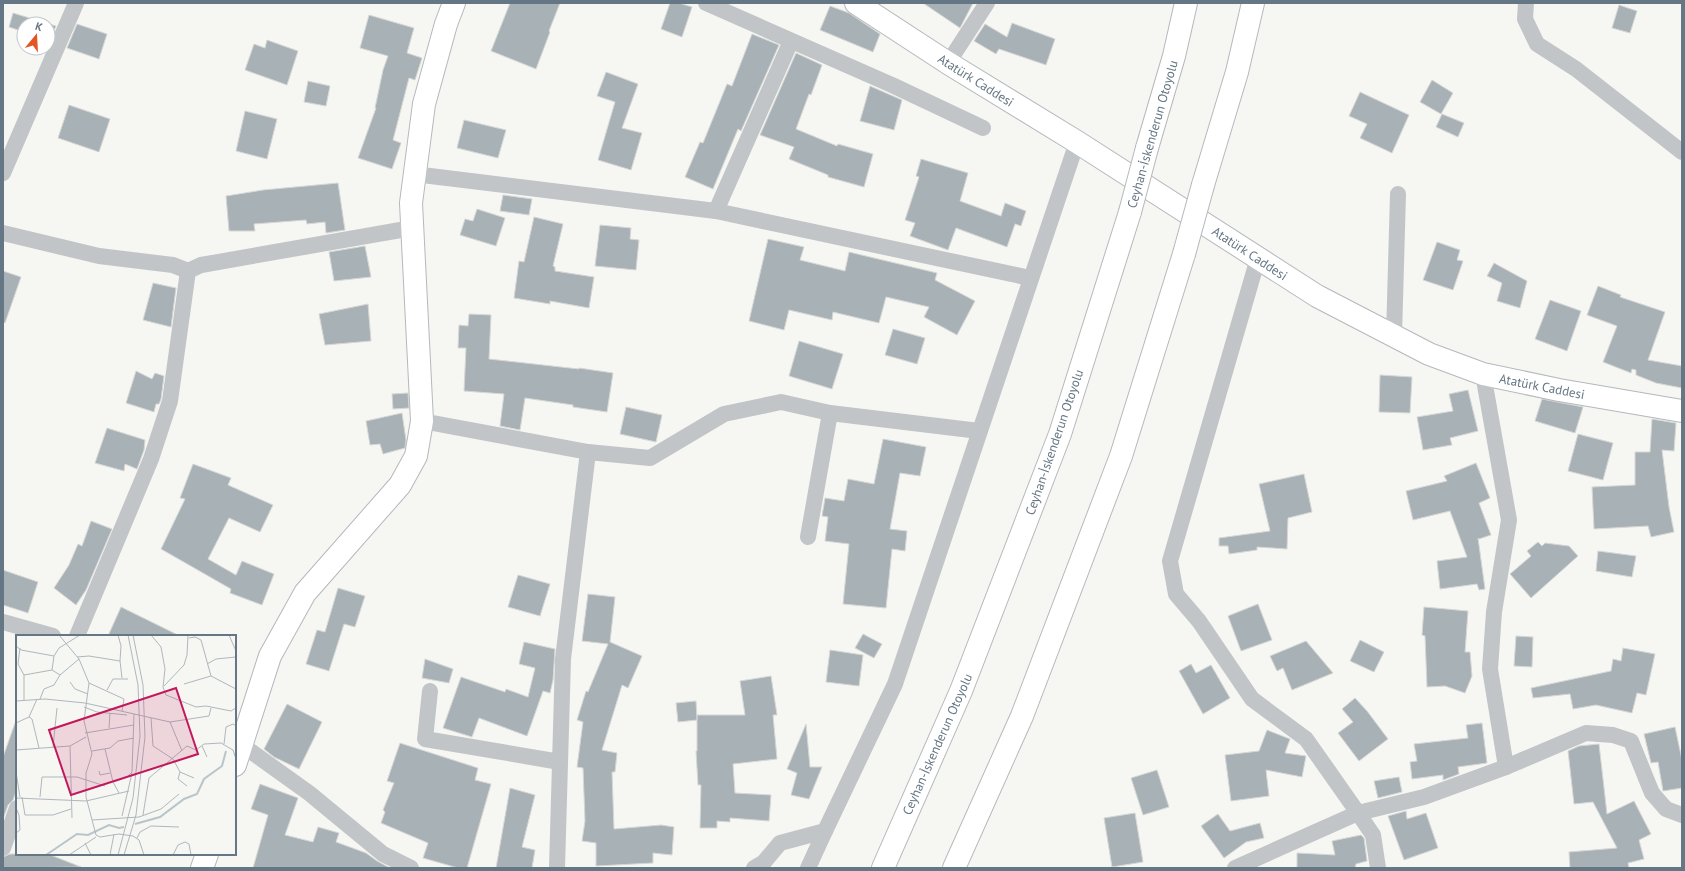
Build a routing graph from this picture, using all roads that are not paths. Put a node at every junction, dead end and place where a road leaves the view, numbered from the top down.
1 (76, 3) edge
2 (454, 3) edge
3 (706, 3) edge
4 (856, 3) edge
5 (987, 3) edge
6 (1186, 3) edge
7 (1253, 3) edge
8 (1526, 3) edge
9 (791, 41) junction
10 (948, 62) junction
11 (983, 128) dead end
12 (1077, 142) junction
13 (1682, 152) edge
14 (3, 173) edge
15 (414, 174) junction
16 (1398, 194) dead end
17 (716, 211) junction
18 (412, 228) junction
19 (3, 233) edge
20 (1258, 258) junction
21 (188, 271) junction
22 (1030, 278) junction
23 (1394, 336) junction
24 (1483, 374) junction
25 (1682, 412) edge
26 (830, 413) junction
27 (422, 421) junction
28 (979, 431) junction
29 (588, 452) junction
30 (808, 537) dead end
31 (3, 622) edge
32 (49, 635) edge
33 (77, 635) edge
34 (430, 691) dead end
35 (238, 740) edge
36 (236, 757) edge
37 (560, 762) junction
38 (1506, 767) junction
39 (16, 811) edge
40 (1358, 813) junction
41 (1682, 815) edge
42 (825, 831) junction
43 (3, 848) edge
44 (207, 855) edge
45 (202, 868) edge
46 (411, 868) edge
47 (557, 868) edge
48 (754, 868) edge
49 (808, 868) edge
50 (883, 868) edge
51 (954, 868) edge
52 (1235, 868) edge
53 (1378, 868) edge

1 - 14 street
2 - 15 main road
3 - 9 street
4 - 10 main road, Atatürk Caddesi
5 - 10 street
6 - 50 main road, Ceyhan-İskenderun Otoyolu, bridge
7 - 51 main road, bridge
8 - 13 street
9 - 11 street
9 - 17 street
10 - 12 main road, Atatürk Caddesi
12 - 20 main road, Atatürk Caddesi
12 - 22 street
15 - 17 street
15 - 18 main road
16 - 23 street
17 - 22 street
18 - 21 street
18 - 27 main road
19 - 21 street
20 - 23 main road, Atatürk Caddesi
20 - 40 street
21 - 33 street
22 - 28 street
23 - 24 main road, Atatürk Caddesi
24 - 25 main road, Atatürk Caddesi
24 - 38 street
26 - 28 street
26 - 29 street
26 - 30 street
27 - 29 street
27 - 35 main road
28 - 42 street
29 - 37 street
31 - 32 street
34 - 37 street
35 - 36 main road
35 - 46 street
37 - 47 street
38 - 40 street
38 - 41 street
39 - 43 street
40 - 52 street
40 - 53 street
42 - 48 street
42 - 49 street
44 - 45 main road

